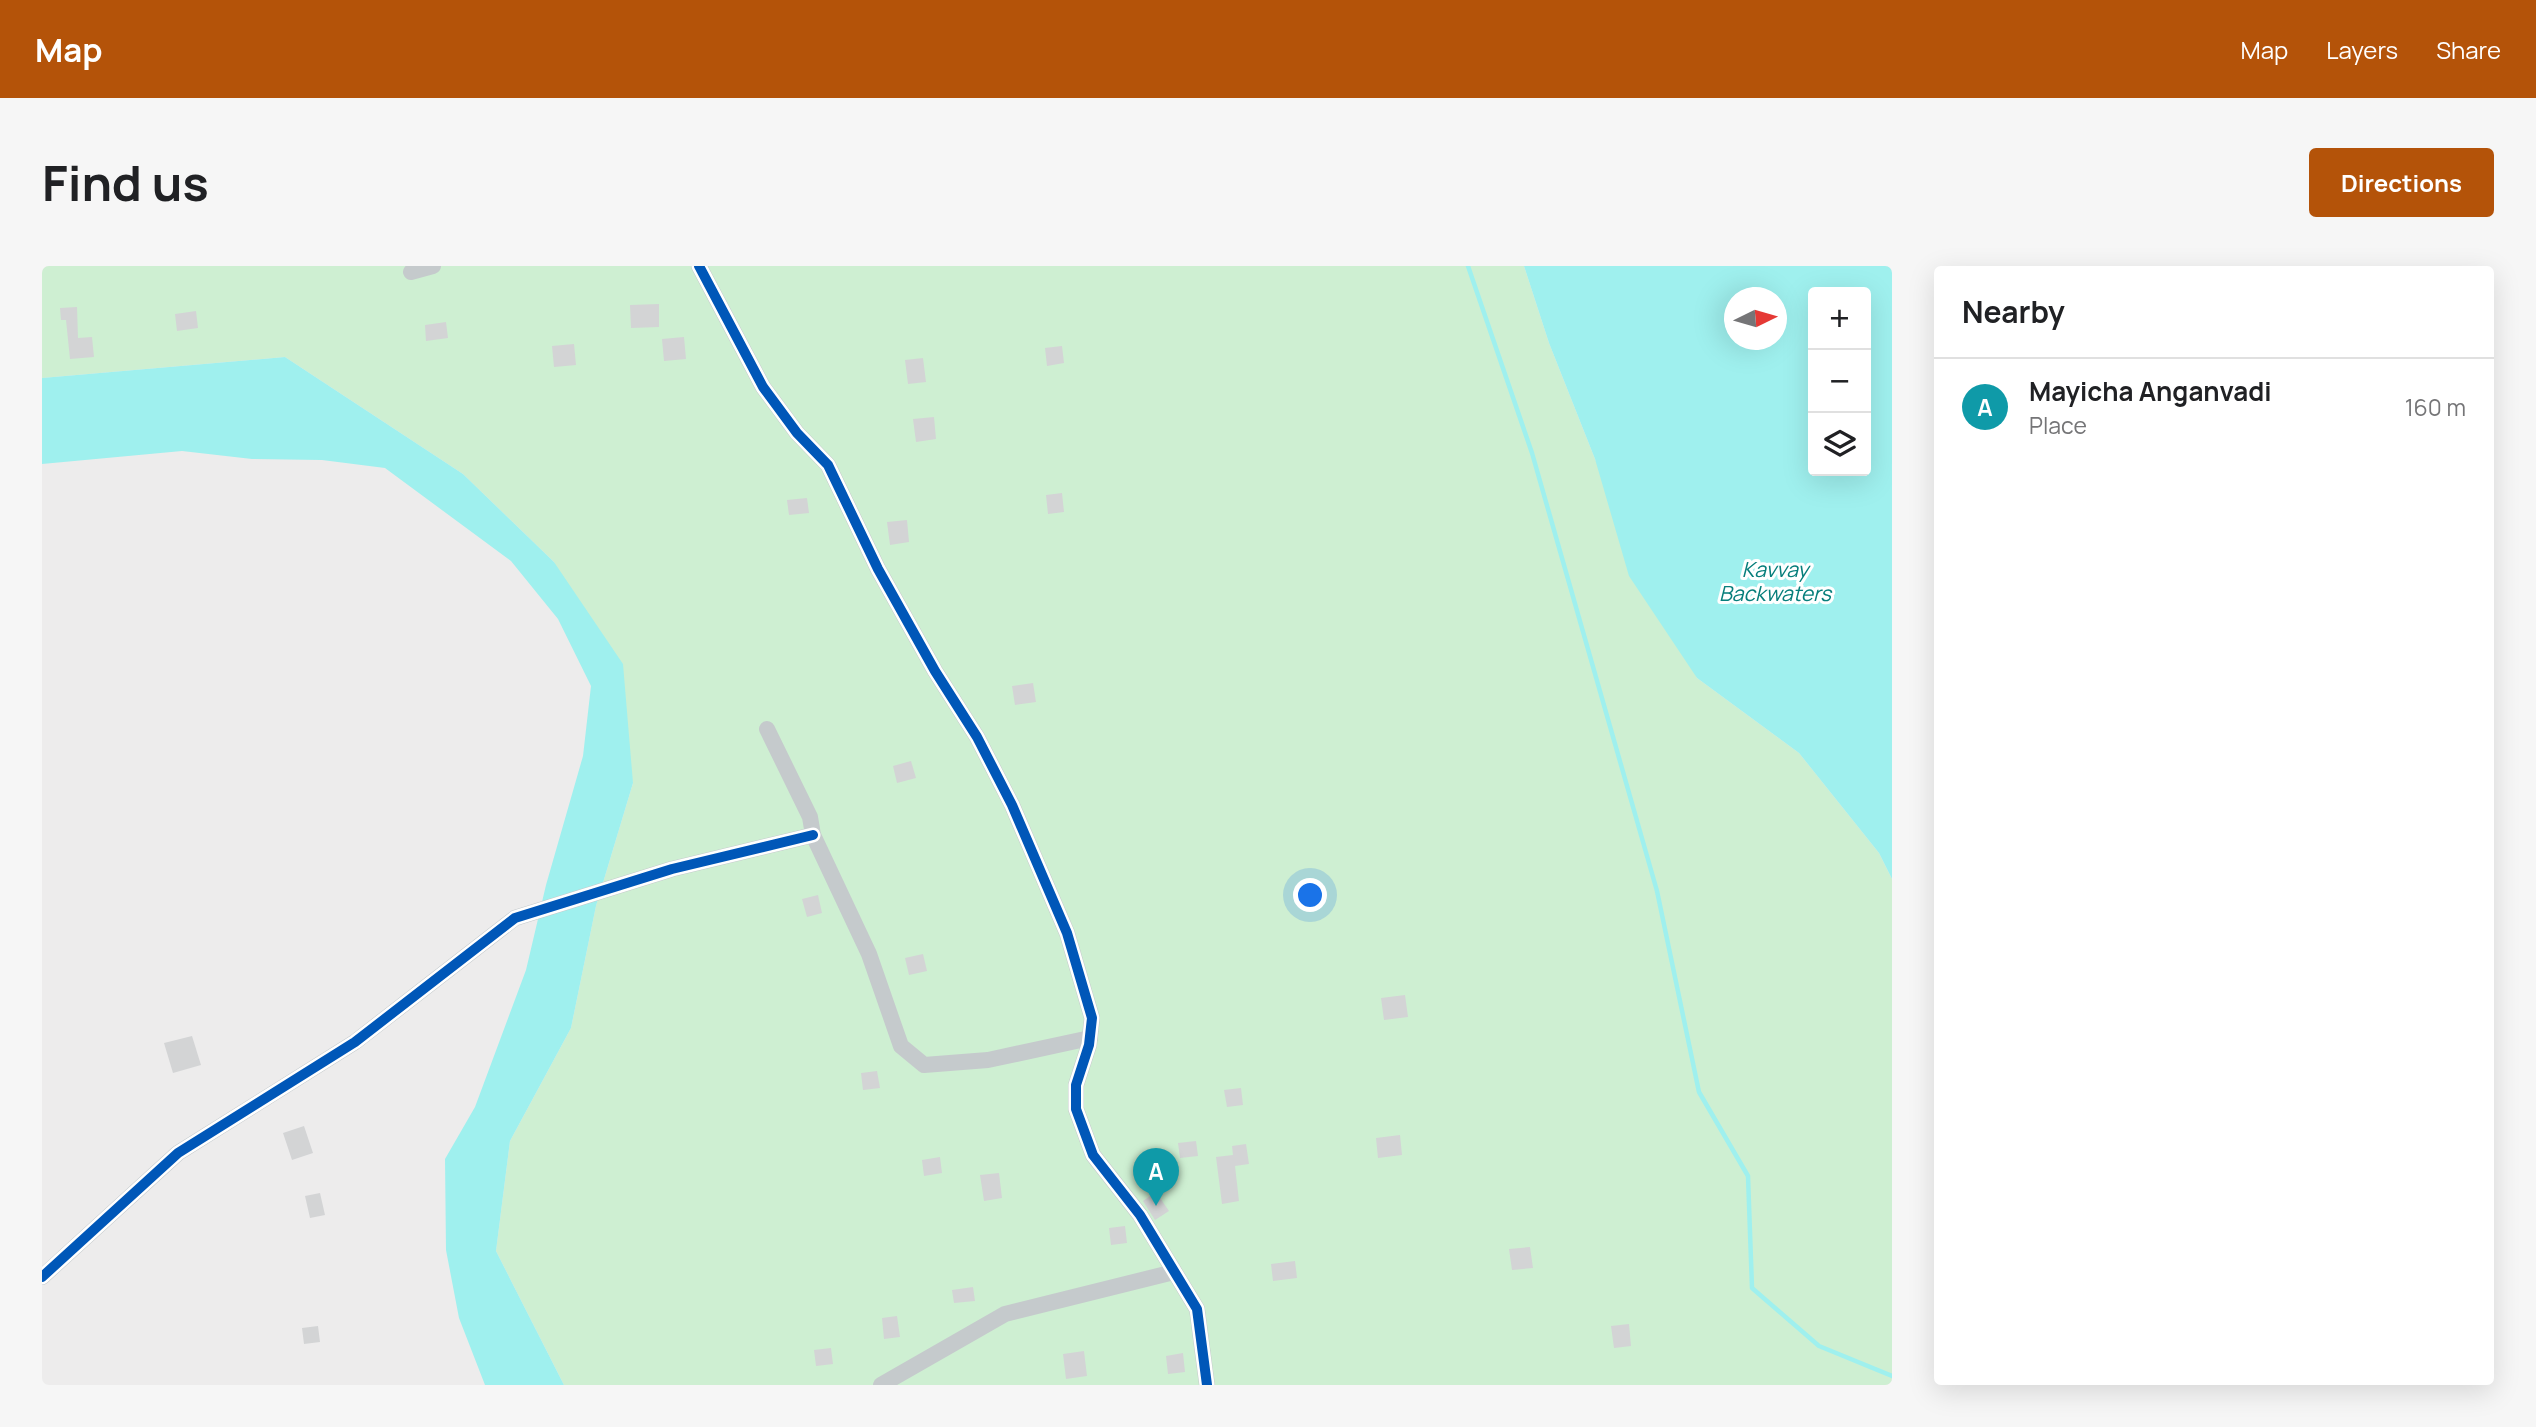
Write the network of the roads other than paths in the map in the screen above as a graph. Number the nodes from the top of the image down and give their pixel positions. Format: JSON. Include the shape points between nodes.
{"nodes":[{"id":1,"x":433,"y":266,"type":"edge"},
{"id":2,"x":699,"y":266,"type":"edge"},
{"id":3,"x":411,"y":272,"type":"dead end"},
{"id":4,"x":767,"y":729,"type":"dead end"},
{"id":5,"x":813,"y":835,"type":"junction"},
{"id":6,"x":1090,"y":1038,"type":"junction"},
{"id":7,"x":1174,"y":1272,"type":"junction"},
{"id":8,"x":42,"y":1277,"type":"edge"},
{"id":9,"x":881,"y":1385,"type":"edge"},
{"id":10,"x":1208,"y":1385,"type":"edge"}],
"edges":[{"from":1,"to":3,"type":"street"},
{"from":2,"to":6,"type":"street","via":[[763,387],[828,465],[878,569],[1012,805],[1067,933],[1091,1018]]},
{"from":4,"to":5,"type":"street","via":[[810,817]]},
{"from":5,"to":6,"type":"street","via":[[869,954],[901,1046],[924,1065],[988,1060]]},
{"from":5,"to":8,"type":"street","via":[[672,869],[515,918],[355,1041],[178,1153]]},
{"from":6,"to":7,"type":"street","via":[[1076,1085],[1076,1109],[1093,1155],[1140,1214]]},
{"from":7,"to":9,"type":"street","via":[[1005,1314]]},
{"from":7,"to":10,"type":"street","via":[[1196,1309]]}]}
